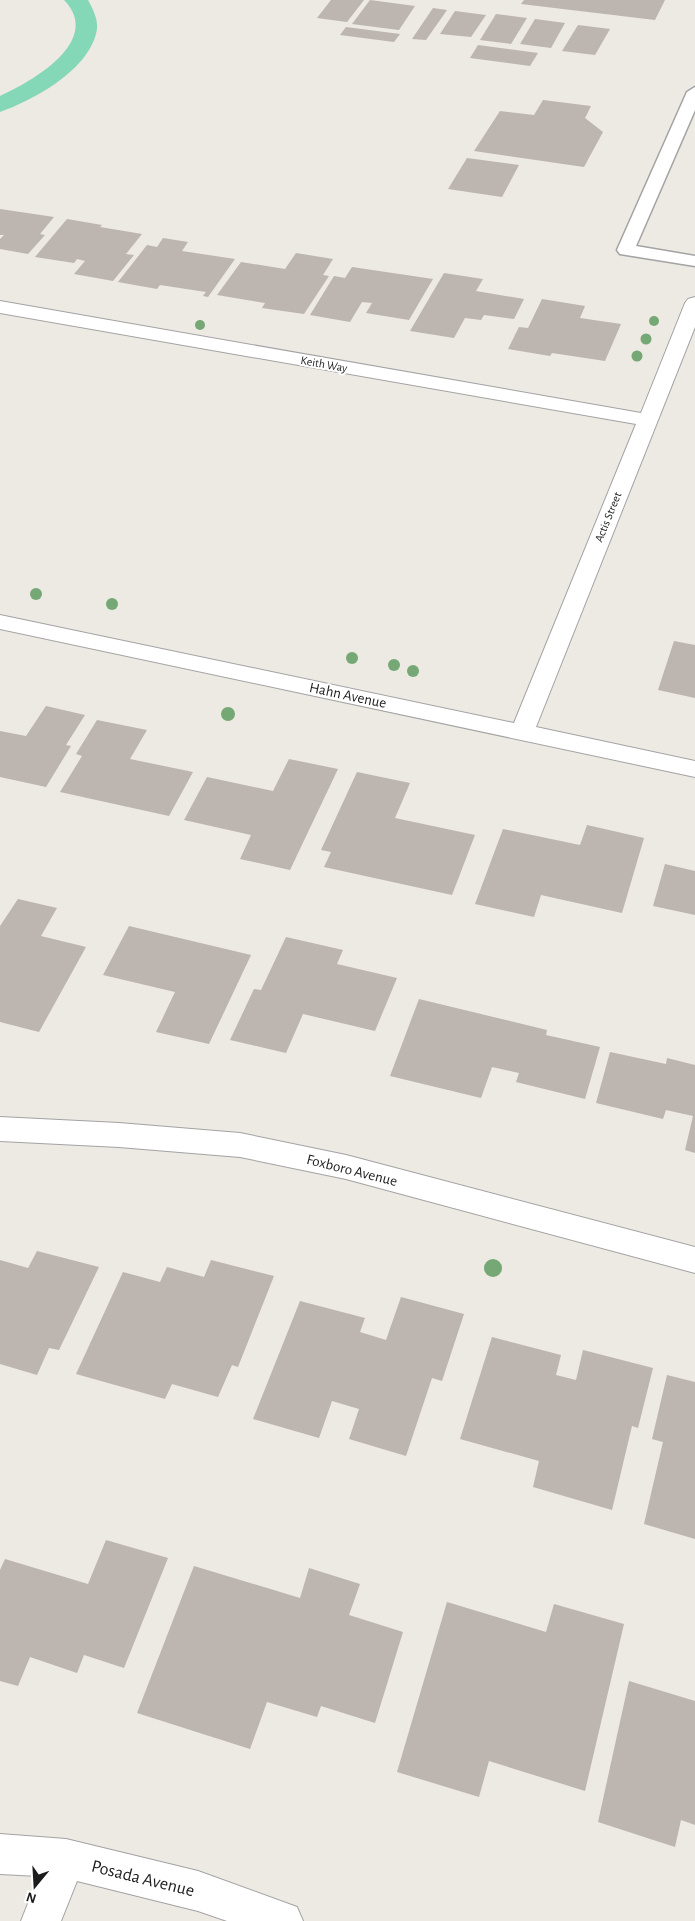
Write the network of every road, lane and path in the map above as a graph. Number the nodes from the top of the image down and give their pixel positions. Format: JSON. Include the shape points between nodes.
{"nodes":[{"id":1,"x":693,"y":102,"type":"edge"},
{"id":2,"x":695,"y":261,"type":"edge"},
{"id":3,"x":695,"y":303,"type":"edge"},
{"id":4,"x":0,"y":307,"type":"edge"},
{"id":5,"x":648,"y":420,"type":"junction"},
{"id":6,"x":0,"y":622,"type":"edge"},
{"id":7,"x":522,"y":732,"type":"junction"},
{"id":8,"x":695,"y":769,"type":"edge"},
{"id":9,"x":0,"y":1130,"type":"edge"},
{"id":10,"x":695,"y":1260,"type":"edge"},
{"id":11,"x":0,"y":1854,"type":"edge"},
{"id":12,"x":66,"y":1859,"type":"junction"},
{"id":13,"x":40,"y":1921,"type":"edge"},
{"id":14,"x":283,"y":1921,"type":"edge"}],
"edges":[{"from":1,"to":2,"type":"lane","via":[[626,250]]},
{"from":3,"to":5,"type":"street","name":"Actis Street"},
{"from":4,"to":5,"type":"street","name":"Keith Way"},
{"from":5,"to":7,"type":"street","name":"Actis Street"},
{"from":6,"to":7,"type":"street","name":"Hahn Avenue"},
{"from":7,"to":8,"type":"street","name":"Hahn Avenue"},
{"from":9,"to":10,"type":"street","name":"Foxboro Avenue","via":[[240,1145],[346,1167]]},
{"from":11,"to":12,"type":"street","name":"Posada Avenue"},
{"from":12,"to":13,"type":"street"},
{"from":12,"to":14,"type":"street","name":"Posada Avenue","via":[[198,1891]]}]}
